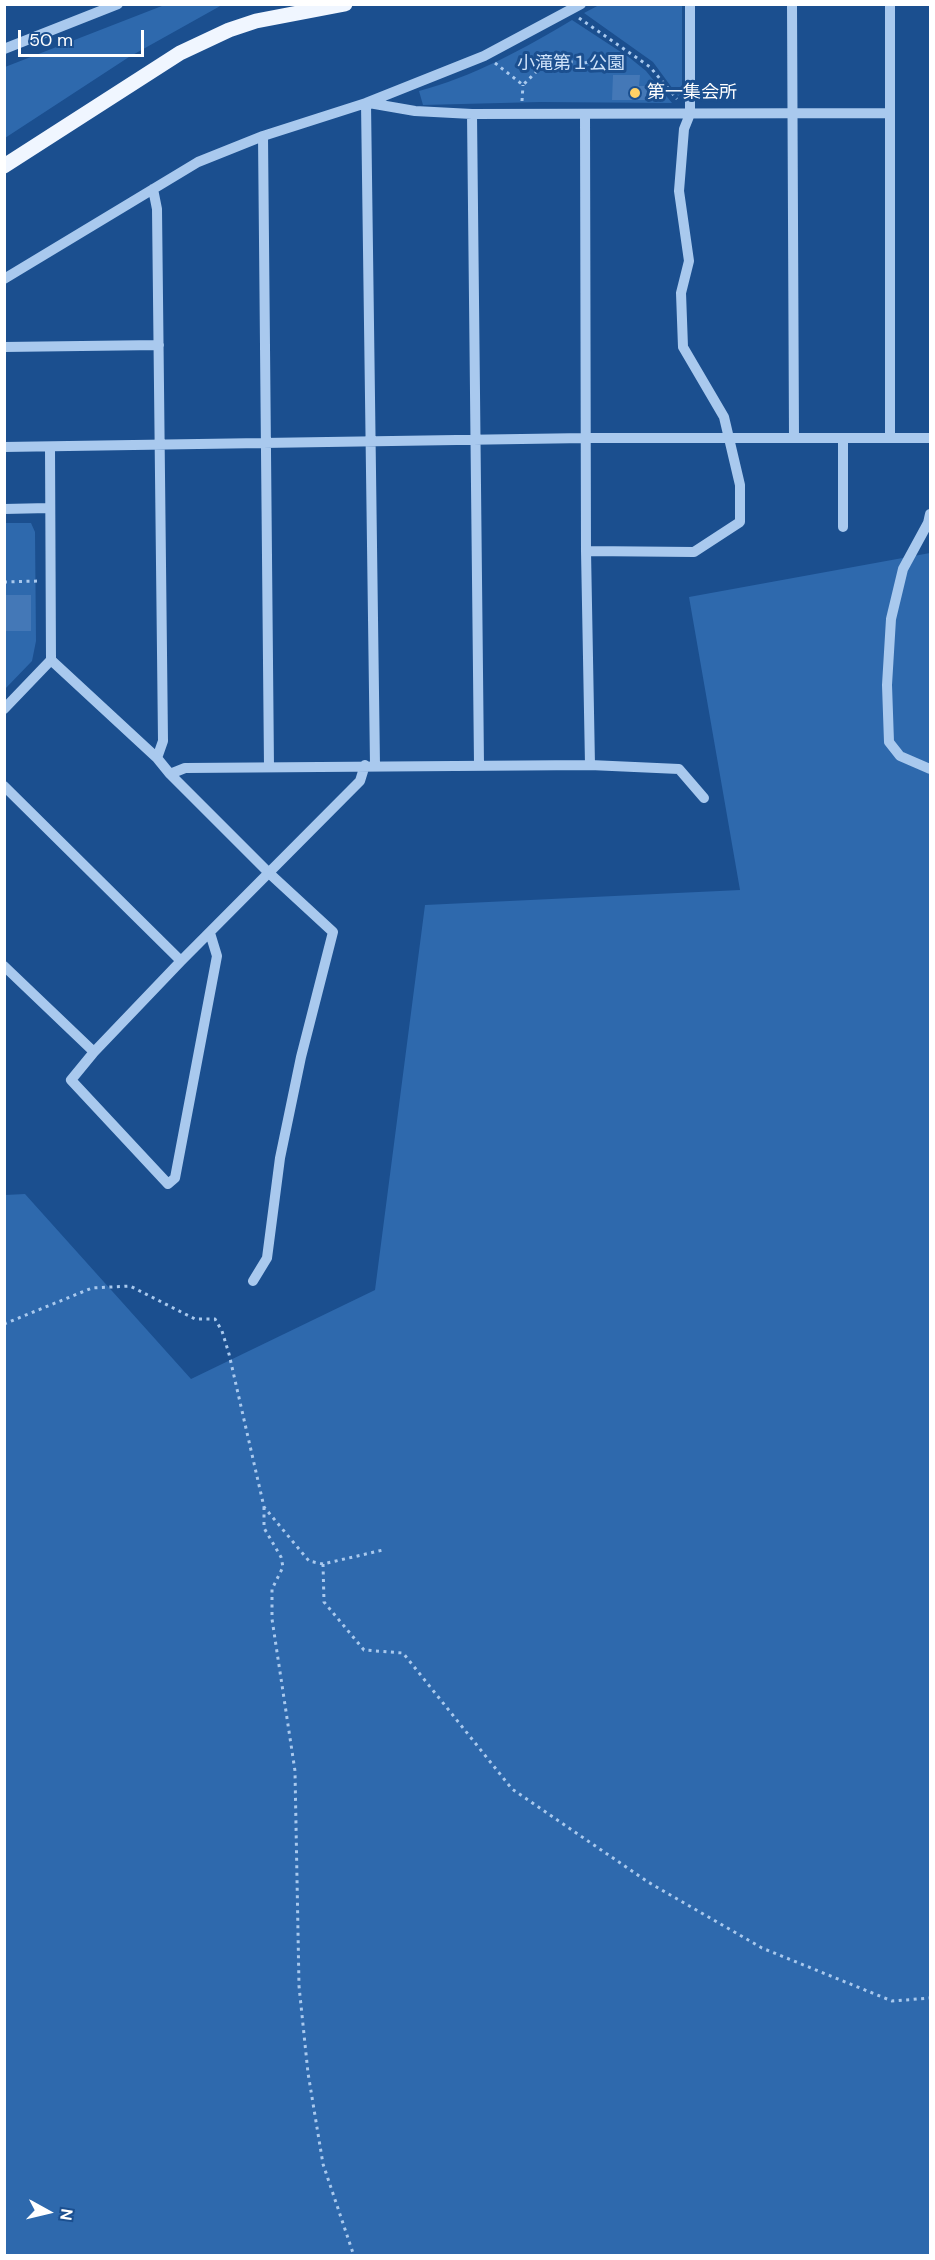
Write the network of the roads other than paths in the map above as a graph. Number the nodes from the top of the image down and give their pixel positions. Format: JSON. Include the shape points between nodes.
{"nodes":[{"id":1,"x":118,"y":4,"type":"edge"},
{"id":2,"x":345,"y":4,"type":"edge"},
{"id":3,"x":581,"y":4,"type":"edge"},
{"id":4,"x":690,"y":4,"type":"edge"},
{"id":5,"x":792,"y":4,"type":"edge"},
{"id":6,"x":890,"y":4,"type":"edge"},
{"id":7,"x":4,"y":49,"type":"edge"},
{"id":8,"x":366,"y":103,"type":"junction"},
{"id":9,"x":791,"y":112,"type":"junction"},
{"id":10,"x":890,"y":112,"type":"junction"},
{"id":11,"x":472,"y":114,"type":"junction"},
{"id":12,"x":585,"y":114,"type":"junction"},
{"id":13,"x":690,"y":114,"type":"junction"},
{"id":14,"x":263,"y":136,"type":"junction"},
{"id":15,"x":4,"y":166,"type":"edge"},
{"id":16,"x":153,"y":189,"type":"junction"},
{"id":17,"x":4,"y":279,"type":"edge"},
{"id":18,"x":159,"y":345,"type":"junction"},
{"id":19,"x":4,"y":347,"type":"edge"},
{"id":20,"x":890,"y":437,"type":"junction"},
{"id":21,"x":586,"y":438,"type":"junction"},
{"id":22,"x":794,"y":438,"type":"junction"},
{"id":23,"x":930,"y":438,"type":"edge"},
{"id":24,"x":729,"y":439,"type":"junction"},
{"id":25,"x":843,"y":439,"type":"junction"},
{"id":26,"x":370,"y":441,"type":"junction"},
{"id":27,"x":476,"y":441,"type":"junction"},
{"id":28,"x":160,"y":444,"type":"junction"},
{"id":29,"x":266,"y":444,"type":"junction"},
{"id":30,"x":4,"y":447,"type":"edge"},
{"id":31,"x":50,"y":447,"type":"junction"},
{"id":32,"x":49,"y":508,"type":"junction"},
{"id":33,"x":4,"y":509,"type":"edge"},
{"id":34,"x":930,"y":514,"type":"edge"},
{"id":35,"x":843,"y":527,"type":"dead end"},
{"id":36,"x":586,"y":551,"type":"junction"},
{"id":37,"x":51,"y":660,"type":"junction"},
{"id":38,"x":4,"y":709,"type":"edge"},
{"id":39,"x":157,"y":758,"type":"junction"},
{"id":40,"x":479,"y":764,"type":"junction"},
{"id":41,"x":370,"y":765,"type":"junction"},
{"id":42,"x":590,"y":765,"type":"junction"},
{"id":43,"x":269,"y":767,"type":"junction"},
{"id":44,"x":930,"y":769,"type":"edge"},
{"id":45,"x":170,"y":774,"type":"junction"},
{"id":46,"x":4,"y":786,"type":"edge"},
{"id":47,"x":704,"y":798,"type":"dead end"},
{"id":48,"x":269,"y":873,"type":"junction"},
{"id":49,"x":210,"y":933,"type":"junction"},
{"id":50,"x":182,"y":961,"type":"junction"},
{"id":51,"x":4,"y":966,"type":"edge"},
{"id":52,"x":93,"y":1052,"type":"junction"},
{"id":53,"x":253,"y":1281,"type":"dead end"}],
"edges":[{"from":1,"to":7,"type":"street"},
{"from":2,"to":15,"type":"main road","via":[[256,21],[207,39]]},
{"from":3,"to":8,"type":"street","via":[[489,53]]},
{"from":4,"to":13,"type":"street"},
{"from":5,"to":9,"type":"street"},
{"from":6,"to":10,"type":"street"},
{"from":8,"to":11,"type":"street"},
{"from":8,"to":14,"type":"street"},
{"from":8,"to":26,"type":"street"},
{"from":9,"to":10,"type":"street"},
{"from":9,"to":13,"type":"street"},
{"from":9,"to":22,"type":"street"},
{"from":10,"to":20,"type":"street"},
{"from":11,"to":12,"type":"street"},
{"from":11,"to":27,"type":"street"},
{"from":12,"to":13,"type":"street"},
{"from":12,"to":21,"type":"street"},
{"from":13,"to":24,"type":"street","via":[[684,129],[679,191],[689,261],[681,293],[683,347],[724,417]]},
{"from":14,"to":16,"type":"street","via":[[198,162]]},
{"from":14,"to":29,"type":"street"},
{"from":16,"to":17,"type":"street"},
{"from":16,"to":18,"type":"street","via":[[157,209]]},
{"from":18,"to":19,"type":"street"},
{"from":18,"to":28,"type":"street"},
{"from":20,"to":23,"type":"street"},
{"from":20,"to":25,"type":"street"},
{"from":21,"to":24,"type":"street"},
{"from":21,"to":27,"type":"street"},
{"from":21,"to":36,"type":"street"},
{"from":22,"to":24,"type":"street"},
{"from":22,"to":25,"type":"street"},
{"from":24,"to":36,"type":"street","via":[[740,485],[740,522],[693,552]]},
{"from":25,"to":35,"type":"street"},
{"from":26,"to":27,"type":"street"},
{"from":26,"to":29,"type":"street"},
{"from":26,"to":41,"type":"street"},
{"from":27,"to":40,"type":"street"},
{"from":28,"to":29,"type":"street"},
{"from":28,"to":31,"type":"street"},
{"from":28,"to":39,"type":"street","via":[[163,741]]},
{"from":29,"to":43,"type":"street"},
{"from":30,"to":31,"type":"street"},
{"from":31,"to":32,"type":"street"},
{"from":32,"to":33,"type":"street"},
{"from":32,"to":37,"type":"street"},
{"from":34,"to":44,"type":"street","via":[[903,569],[891,619],[887,685],[890,742],[900,756]]},
{"from":36,"to":42,"type":"street"},
{"from":37,"to":38,"type":"street"},
{"from":37,"to":39,"type":"street"},
{"from":39,"to":45,"type":"street"},
{"from":40,"to":41,"type":"street"},
{"from":40,"to":42,"type":"street"},
{"from":41,"to":43,"type":"street"},
{"from":41,"to":48,"type":"street","via":[[360,781]]},
{"from":42,"to":47,"type":"street","via":[[679,769]]},
{"from":43,"to":45,"type":"street","via":[[185,768]]},
{"from":45,"to":48,"type":"street"},
{"from":46,"to":50,"type":"street"},
{"from":48,"to":49,"type":"street"},
{"from":48,"to":53,"type":"street","via":[[333,932],[301,1057],[267,1258]]},
{"from":49,"to":50,"type":"street"},
{"from":49,"to":52,"type":"street","via":[[217,956],[175,1178],[168,1184],[71,1080]]},
{"from":50,"to":52,"type":"street"},
{"from":51,"to":52,"type":"street"}]}
